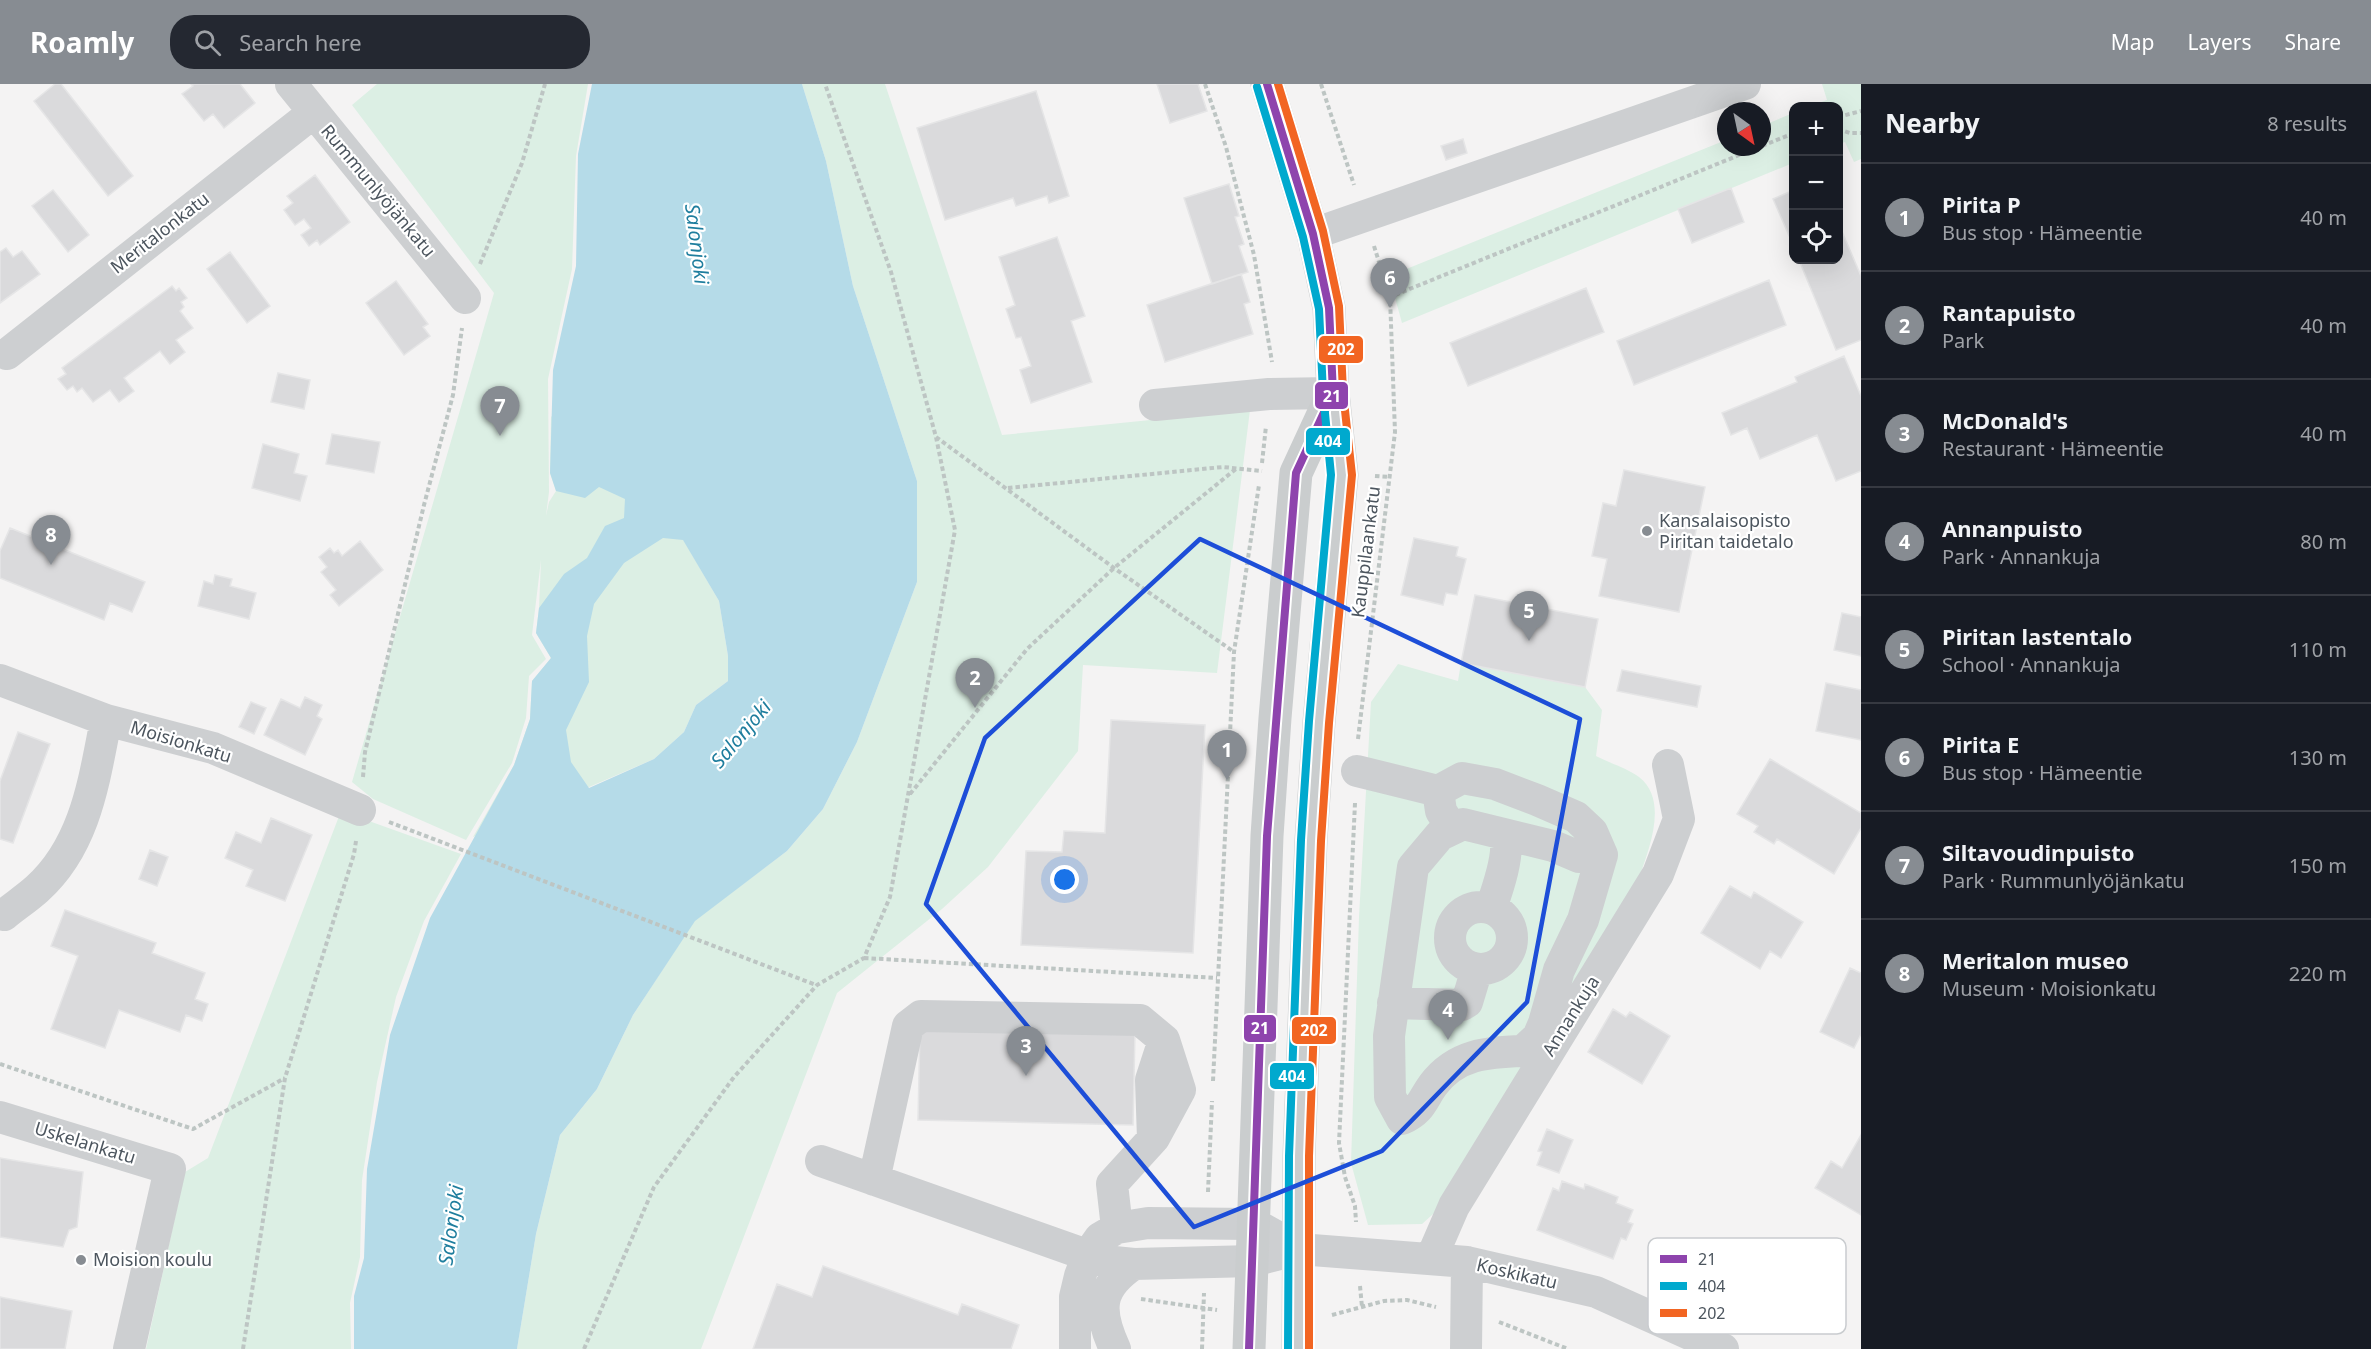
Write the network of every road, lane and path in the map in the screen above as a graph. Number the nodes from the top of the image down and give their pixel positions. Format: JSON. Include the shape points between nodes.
{"nodes":[{"id":1,"x":291,"y":84,"type":"edge"},
{"id":2,"x":545,"y":84,"type":"edge"},
{"id":3,"x":825,"y":84,"type":"edge"},
{"id":4,"x":1205,"y":84,"type":"edge"},
{"id":5,"x":1267,"y":84,"type":"edge"},
{"id":6,"x":1745,"y":84,"type":"edge"},
{"id":7,"x":1861,"y":111,"type":"edge"},
{"id":8,"x":313,"y":113,"type":"junction"},
{"id":9,"x":1843,"y":116,"type":"edge"},
{"id":10,"x":1843,"y":130,"type":"edge"},
{"id":11,"x":1861,"y":133,"type":"edge"},
{"id":12,"x":1789,"y":135,"type":"edge"},
{"id":13,"x":1771,"y":142,"type":"edge"},
{"id":14,"x":1736,"y":156,"type":"edge"},
{"id":15,"x":1313,"y":234,"type":"junction"},
{"id":16,"x":465,"y":298,"type":"junction"},
{"id":17,"x":7,"y":354,"type":"dead end"},
{"id":18,"x":1273,"y":369,"type":"dead end"},
{"id":19,"x":1333,"y":393,"type":"junction"},
{"id":20,"x":1155,"y":405,"type":"dead end"},
{"id":21,"x":1267,"y":419,"type":"dead end"},
{"id":22,"x":936,"y":436,"type":"junction"},
{"id":23,"x":1237,"y":468,"type":"junction"},
{"id":24,"x":1261,"y":471,"type":"junction"},
{"id":25,"x":1008,"y":488,"type":"junction"},
{"id":26,"x":1114,"y":568,"type":"junction"},
{"id":27,"x":1234,"y":652,"type":"junction"},
{"id":28,"x":0,"y":680,"type":"edge"},
{"id":29,"x":106,"y":720,"type":"junction"},
{"id":30,"x":365,"y":752,"type":"dead end"},
{"id":31,"x":1668,"y":765,"type":"dead end"},
{"id":32,"x":1357,"y":771,"type":"junction"},
{"id":33,"x":1438,"y":791,"type":"junction"},
{"id":34,"x":908,"y":797,"type":"junction"},
{"id":35,"x":360,"y":810,"type":"joint"},
{"id":36,"x":1452,"y":829,"type":"junction"},
{"id":37,"x":1504,"y":834,"type":"junction"},
{"id":38,"x":448,"y":845,"type":"dead end"},
{"id":39,"x":1602,"y":855,"type":"junction"},
{"id":40,"x":1491,"y":908,"type":"junction"},
{"id":41,"x":4,"y":915,"type":"dead end"},
{"id":42,"x":1402,"y":930,"type":"junction"},
{"id":43,"x":1450,"y":936,"type":"junction"},
{"id":44,"x":864,"y":958,"type":"junction"},
{"id":45,"x":1477,"y":969,"type":"junction"},
{"id":46,"x":1217,"y":978,"type":"junction"},
{"id":47,"x":817,"y":985,"type":"junction"},
{"id":48,"x":1393,"y":1003,"type":"junction"},
{"id":49,"x":0,"y":1064,"type":"edge"},
{"id":50,"x":285,"y":1078,"type":"junction"},
{"id":51,"x":1213,"y":1082,"type":"dead end"},
{"id":52,"x":1212,"y":1094,"type":"dead end"},
{"id":53,"x":0,"y":1117,"type":"edge"},
{"id":54,"x":821,"y":1161,"type":"dead end"},
{"id":55,"x":874,"y":1180,"type":"junction"},
{"id":56,"x":1208,"y":1198,"type":"dead end"},
{"id":57,"x":1355,"y":1206,"type":"dead end"},
{"id":58,"x":1254,"y":1224,"type":"junction"},
{"id":59,"x":1117,"y":1228,"type":"junction"},
{"id":60,"x":1299,"y":1249,"type":"junction"},
{"id":61,"x":1088,"y":1256,"type":"junction"},
{"id":62,"x":1431,"y":1259,"type":"junction"},
{"id":63,"x":1253,"y":1261,"type":"junction"},
{"id":64,"x":1467,"y":1262,"type":"junction"},
{"id":65,"x":1134,"y":1263,"type":"junction"},
{"id":66,"x":1204,"y":1291,"type":"dead end"},
{"id":67,"x":1104,"y":1293,"type":"junction"},
{"id":68,"x":1440,"y":1308,"type":"dead end"},
{"id":69,"x":1204,"y":1310,"type":"junction"},
{"id":70,"x":1332,"y":1315,"type":"dead end"},
{"id":71,"x":1648,"y":1315,"type":"edge"},
{"id":72,"x":1510,"y":1325,"type":"dead end"},
{"id":73,"x":1690,"y":1334,"type":"edge"},
{"id":74,"x":129,"y":1349,"type":"edge"},
{"id":75,"x":243,"y":1349,"type":"edge"},
{"id":76,"x":584,"y":1349,"type":"edge"},
{"id":77,"x":1075,"y":1349,"type":"edge"},
{"id":78,"x":1115,"y":1349,"type":"edge"},
{"id":79,"x":1202,"y":1349,"type":"edge"},
{"id":80,"x":1249,"y":1349,"type":"edge"},
{"id":81,"x":1298,"y":1349,"type":"edge"},
{"id":82,"x":1466,"y":1349,"type":"edge"},
{"id":83,"x":1568,"y":1349,"type":"edge"},
{"id":84,"x":1723,"y":1349,"type":"edge"}],
"edges":[{"from":1,"to":8,"type":"street","name":"Rummunlyöjänkatu"},
{"from":2,"to":16,"type":"path","via":[[522,163]]},
{"from":3,"to":22,"type":"path","via":[[891,272]]},
{"from":4,"to":18,"type":"path","via":[[1254,255]]},
{"from":5,"to":15,"type":"main road"},
{"from":6,"to":15,"type":"street"},
{"from":7,"to":9,"type":"path"},
{"from":8,"to":16,"type":"street","name":"Rummunlyöjänkatu"},
{"from":8,"to":17,"type":"street","name":"Meritalonkatu"},
{"from":10,"to":11,"type":"path"},
{"from":12,"to":13,"type":"path","name":"Kauppilaankatu"},
{"from":14,"to":32,"type":"path","name":"Kauppilaankatu","via":[[1390,297],[1395,432]]},
{"from":15,"to":19,"type":"main road","via":[[1329,308]]},
{"from":16,"to":30,"type":"path","via":[[453,395]]},
{"from":19,"to":20,"type":"street","via":[[1269,394]]},
{"from":19,"to":58,"type":"main road","via":[[1296,473],[1267,836]]},
{"from":19,"to":60,"type":"main road","via":[[1342,475],[1311,840]]},
{"from":21,"to":24,"type":"path"},
{"from":22,"to":25,"type":"path"},
{"from":22,"to":34,"type":"path","via":[[955,530]]},
{"from":23,"to":24,"type":"path"},
{"from":23,"to":25,"type":"path"},
{"from":23,"to":26,"type":"path"},
{"from":24,"to":27,"type":"path"},
{"from":25,"to":26,"type":"path"},
{"from":26,"to":27,"type":"path"},
{"from":26,"to":34,"type":"path","via":[[1027,649]]},
{"from":27,"to":46,"type":"path"},
{"from":28,"to":29,"type":"street","name":"Moisionkatu"},
{"from":29,"to":35,"type":"street","name":"Moisionkatu","via":[[213,748]]},
{"from":29,"to":41,"type":"street","via":[[89,802],[68,851],[38,888]]},
{"from":31,"to":62,"type":"street","name":"Annankuja","via":[[1679,819],[1658,874],[1454,1206]]},
{"from":32,"to":33,"type":"street"},
{"from":32,"to":57,"type":"path","name":"Kauppilaankatu","via":[[1339,1143]]},
{"from":33,"to":36,"type":"street","via":[[1442,811]]},
{"from":33,"to":39,"type":"street","via":[[1462,778],[1495,784],[1537,800],[1576,817],[1592,832]]},
{"from":34,"to":44,"type":"path","via":[[890,897]]},
{"from":35,"to":50,"type":"path","via":[[354,854]]},
{"from":36,"to":37,"type":"street","via":[[1463,824]]},
{"from":36,"to":42,"type":"street","via":[[1440,835],[1413,867]]},
{"from":37,"to":39,"type":"street","via":[[1579,857]]},
{"from":37,"to":40,"type":"street","via":[[1507,842]]},
{"from":38,"to":47,"type":"path"},
{"from":39,"to":48,"type":"street","via":[[1583,920],[1559,970],[1538,1037],[1523,1051],[1497,1052],[1454,1064],[1414,1113],[1402,1119],[1390,1097]]},
{"from":40,"to":43,"type":"street","via":[[1470,908],[1461,914]]},
{"from":40,"to":45,"type":"street","via":[[1507,921],[1512,940],[1510,950],[1497,965]]},
{"from":42,"to":43,"type":"street"},
{"from":42,"to":48,"type":"street"},
{"from":43,"to":45,"type":"street","via":[[1459,960]]},
{"from":44,"to":46,"type":"path"},
{"from":44,"to":47,"type":"path"},
{"from":45,"to":48,"type":"street","via":[[1467,1002],[1462,1005]]},
{"from":46,"to":51,"type":"path"},
{"from":47,"to":76,"type":"path","via":[[734,1077],[654,1187]]},
{"from":49,"to":50,"type":"path","via":[[193,1129]]},
{"from":50,"to":75,"type":"path"},
{"from":52,"to":56,"type":"path"},
{"from":53,"to":74,"type":"street","name":"Uskelankatu","via":[[170,1169]]},
{"from":54,"to":55,"type":"street"},
{"from":55,"to":59,"type":"street","via":[[908,1026],[921,1016],[1140,1020],[1164,1040],[1151,1080],[1153,1139],[1112,1184]]},
{"from":55,"to":61,"type":"street"},
{"from":58,"to":59,"type":"street","via":[[1148,1223]]},
{"from":58,"to":60,"type":"street"},
{"from":58,"to":63,"type":"main road"},
{"from":59,"to":61,"type":"street","via":[[1100,1238]]},
{"from":60,"to":62,"type":"street","name":"Koskikatu"},
{"from":60,"to":63,"type":"street"},
{"from":60,"to":81,"type":"main road"},
{"from":61,"to":65,"type":"street","via":[[1104,1262]]},
{"from":61,"to":77,"type":"street","via":[[1076,1297]]},
{"from":62,"to":64,"type":"street","name":"Koskikatu"},
{"from":63,"to":65,"type":"street"},
{"from":63,"to":80,"type":"main road"},
{"from":64,"to":71,"type":"street","name":"Koskikatu","via":[[1596,1292]]},
{"from":64,"to":82,"type":"street"},
{"from":65,"to":67,"type":"street"},
{"from":66,"to":69,"type":"path"},
{"from":67,"to":69,"type":"path"},
{"from":67,"to":78,"type":"street","via":[[1104,1318]]},
{"from":68,"to":70,"type":"path","via":[[1407,1300],[1384,1301]]},
{"from":69,"to":79,"type":"path"},
{"from":72,"to":83,"type":"path"},
{"from":73,"to":84,"type":"street","name":"Koskikatu"}]}
